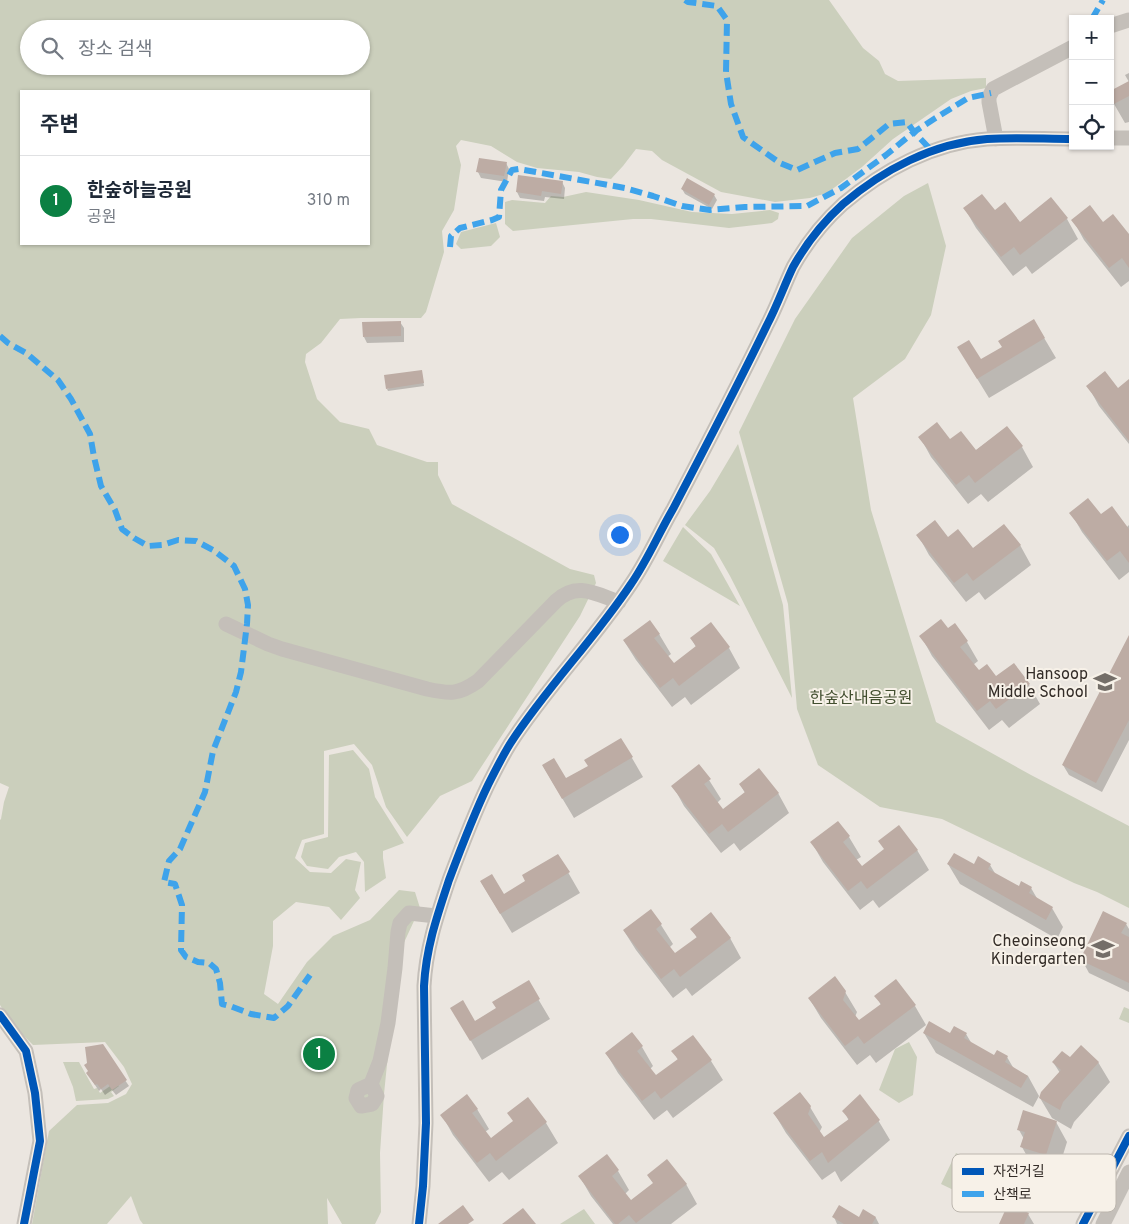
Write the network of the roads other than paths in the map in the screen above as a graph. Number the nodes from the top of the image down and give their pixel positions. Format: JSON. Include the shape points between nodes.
{"nodes":[{"id":1,"x":1129,"y":20,"type":"edge"},
{"id":2,"x":1114,"y":25,"type":"edge"},
{"id":3,"x":1069,"y":49,"type":"edge"},
{"id":4,"x":1114,"y":138,"type":"edge"},
{"id":5,"x":1129,"y":138,"type":"edge"},
{"id":6,"x":996,"y":139,"type":"junction"},
{"id":7,"x":1069,"y":139,"type":"edge"},
{"id":8,"x":619,"y":602,"type":"junction"},
{"id":9,"x":226,"y":624,"type":"dead end"},
{"id":10,"x":436,"y":916,"type":"junction"},
{"id":11,"x":0,"y":1016,"type":"edge"},
{"id":12,"x":371,"y":1084,"type":"dead end"},
{"id":13,"x":1129,"y":1136,"type":"edge"},
{"id":14,"x":1116,"y":1161,"type":"edge"},
{"id":15,"x":1129,"y":1172,"type":"edge"},
{"id":16,"x":1116,"y":1198,"type":"edge"},
{"id":17,"x":1089,"y":1212,"type":"edge"},
{"id":18,"x":1109,"y":1212,"type":"edge"},
{"id":19,"x":24,"y":1224,"type":"edge"},
{"id":20,"x":418,"y":1224,"type":"edge"},
{"id":21,"x":1083,"y":1224,"type":"edge"},
{"id":22,"x":1103,"y":1224,"type":"edge"}],
"edges":[{"from":1,"to":2,"type":"street"},
{"from":3,"to":6,"type":"street","via":[[994,89],[989,102]]},
{"from":4,"to":5,"type":"street"},
{"from":6,"to":7,"type":"street"},
{"from":6,"to":8,"type":"street","via":[[965,142],[921,155],[863,188],[832,214],[816,233],[795,265],[708,444]]},
{"from":8,"to":9,"type":"street","via":[[588,591],[566,593],[478,681],[454,693],[427,689],[268,644]]},
{"from":8,"to":10,"type":"street","via":[[510,745],[474,815]]},
{"from":10,"to":12,"type":"street","via":[[409,912],[400,923],[388,1023]]},
{"from":10,"to":20,"type":"street","via":[[424,979],[426,1123]]},
{"from":11,"to":19,"type":"street","via":[[26,1052],[35,1094],[40,1141]]},
{"from":13,"to":14,"type":"street"},
{"from":15,"to":16,"type":"street"},
{"from":17,"to":21,"type":"street"},
{"from":18,"to":22,"type":"street"}]}
